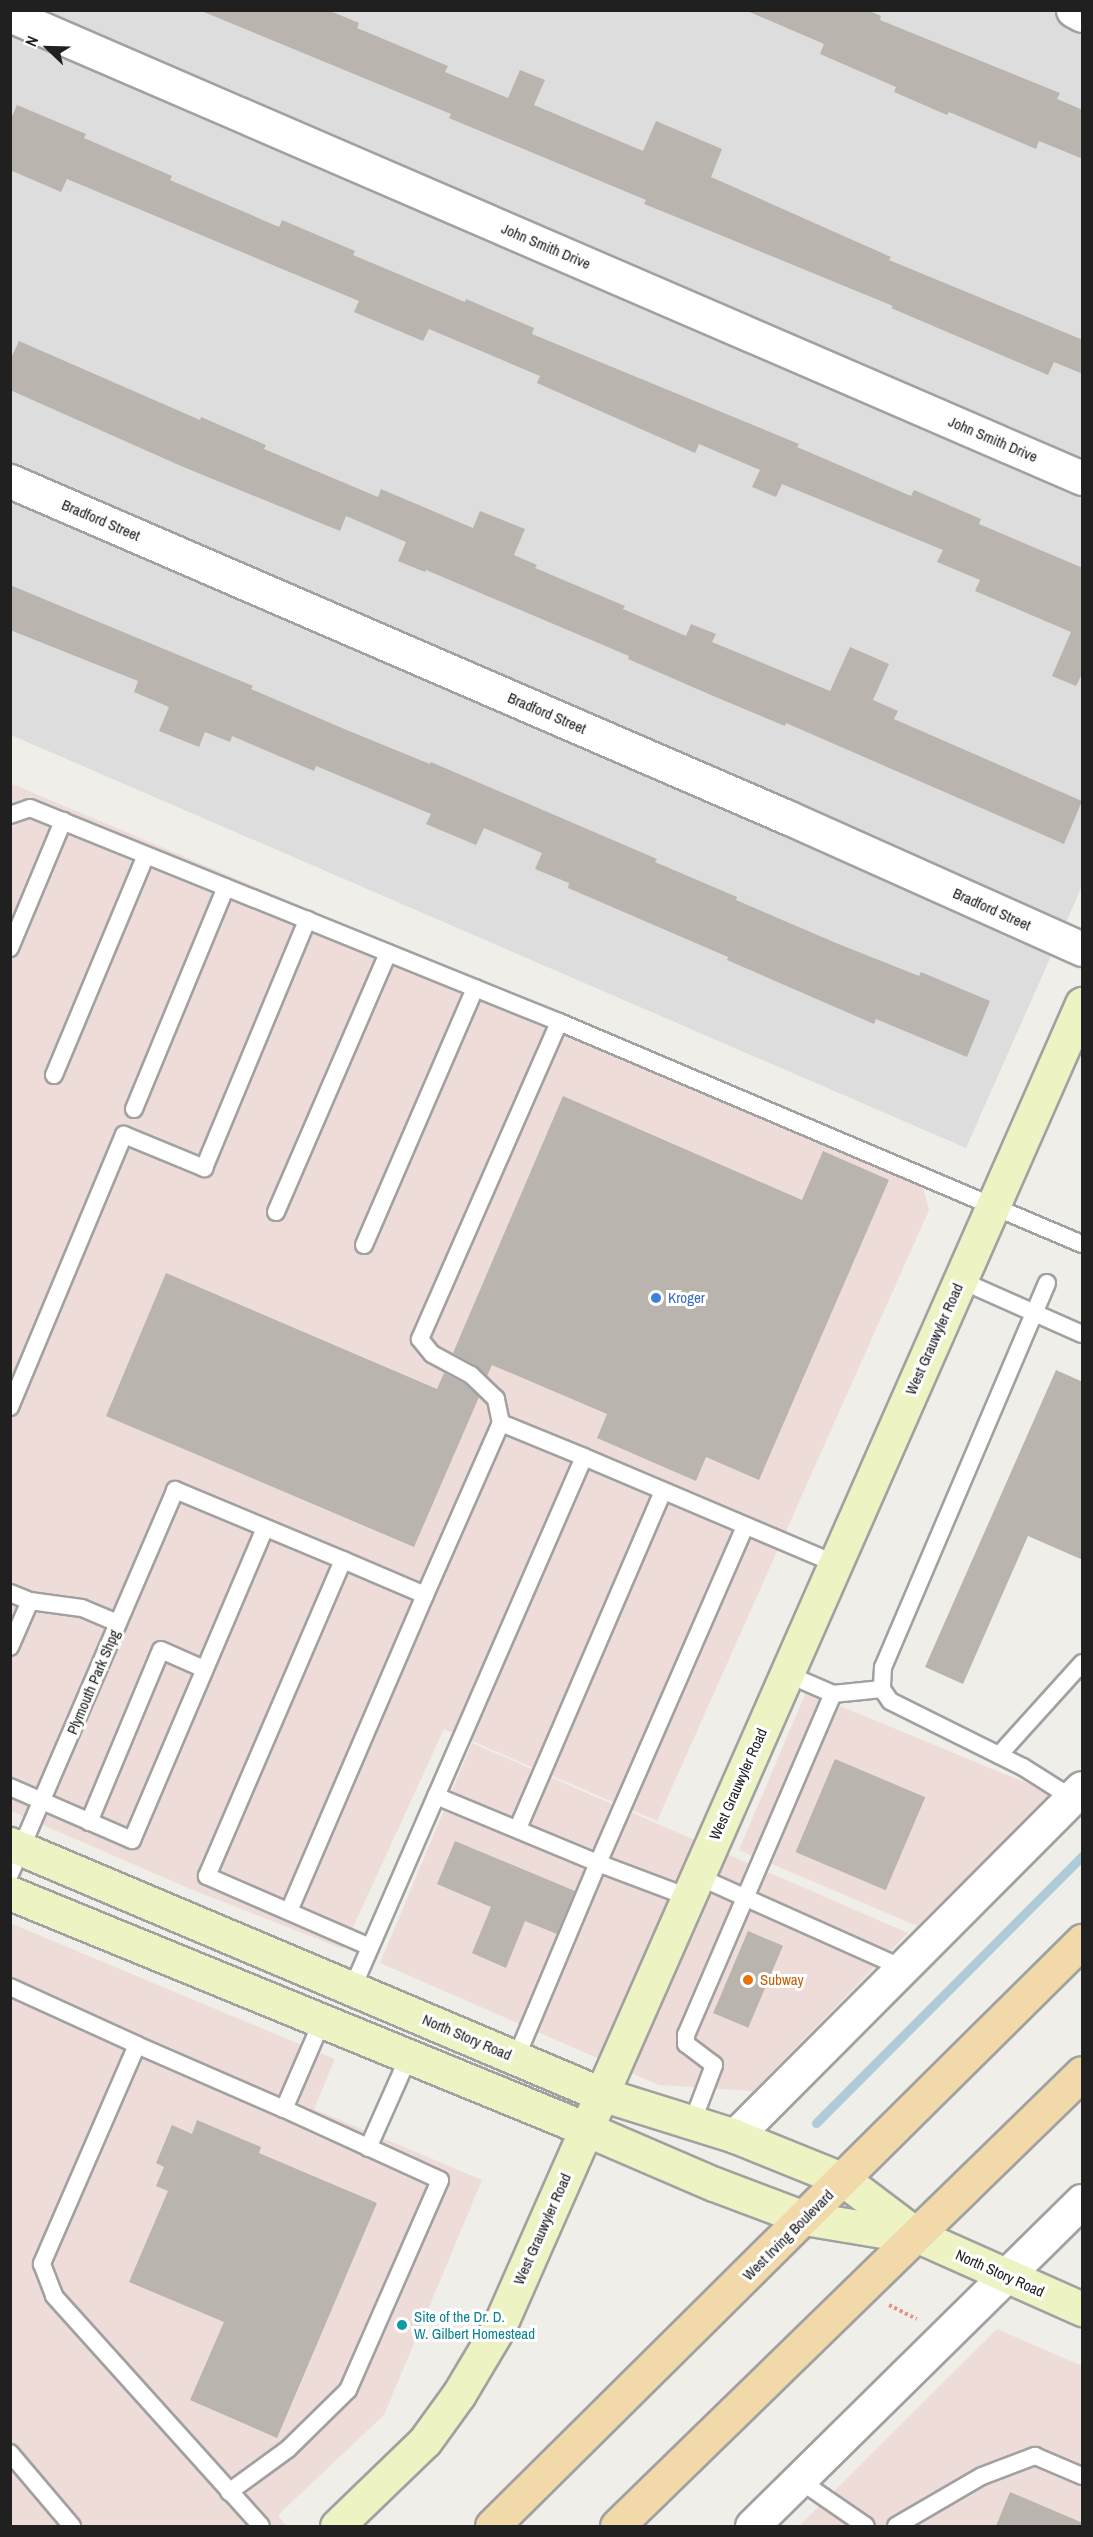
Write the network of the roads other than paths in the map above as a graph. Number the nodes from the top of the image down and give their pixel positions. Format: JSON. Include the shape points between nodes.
{"nodes":[{"id":1,"x":1073,"y":10,"type":"edge"},
{"id":2,"x":10,"y":15,"type":"edge"},
{"id":3,"x":1083,"y":15,"type":"edge"},
{"id":4,"x":1083,"y":478,"type":"edge"},
{"id":5,"x":10,"y":481,"type":"edge"},
{"id":6,"x":10,"y":815,"type":"edge"},
{"id":7,"x":63,"y":821,"type":"junction"},
{"id":8,"x":146,"y":855,"type":"junction"},
{"id":9,"x":226,"y":887,"type":"junction"},
{"id":10,"x":307,"y":920,"type":"junction"},
{"id":11,"x":10,"y":948,"type":"edge"},
{"id":12,"x":1083,"y":950,"type":"edge"},
{"id":13,"x":388,"y":953,"type":"junction"},
{"id":14,"x":475,"y":988,"type":"junction"},
{"id":15,"x":1083,"y":1004,"type":"edge"},
{"id":16,"x":559,"y":1022,"type":"junction"},
{"id":17,"x":54,"y":1075,"type":"dead end"},
{"id":18,"x":134,"y":1109,"type":"dead end"},
{"id":19,"x":994,"y":1205,"type":"junction"},
{"id":20,"x":276,"y":1212,"type":"dead end"},
{"id":21,"x":1083,"y":1244,"type":"edge"},
{"id":22,"x":363,"y":1245,"type":"dead end"},
{"id":23,"x":960,"y":1280,"type":"junction"},
{"id":24,"x":1047,"y":1283,"type":"dead end"},
{"id":25,"x":1035,"y":1311,"type":"junction"},
{"id":26,"x":1083,"y":1334,"type":"edge"},
{"id":27,"x":10,"y":1407,"type":"edge"},
{"id":28,"x":501,"y":1423,"type":"junction"},
{"id":29,"x":584,"y":1457,"type":"junction"},
{"id":30,"x":663,"y":1491,"type":"junction"},
{"id":31,"x":745,"y":1526,"type":"junction"},
{"id":32,"x":265,"y":1528,"type":"junction"},
{"id":33,"x":343,"y":1560,"type":"junction"},
{"id":34,"x":834,"y":1563,"type":"junction"},
{"id":35,"x":10,"y":1593,"type":"edge"},
{"id":36,"x":424,"y":1595,"type":"junction"},
{"id":37,"x":30,"y":1601,"type":"junction"},
{"id":38,"x":118,"y":1623,"type":"junction"},
{"id":39,"x":10,"y":1647,"type":"edge"},
{"id":40,"x":1083,"y":1663,"type":"edge"},
{"id":41,"x":204,"y":1669,"type":"junction"},
{"id":42,"x":787,"y":1674,"type":"junction"},
{"id":43,"x":882,"y":1689,"type":"junction"},
{"id":44,"x":833,"y":1694,"type":"junction"},
{"id":45,"x":999,"y":1755,"type":"junction"},
{"id":46,"x":10,"y":1787,"type":"edge"},
{"id":47,"x":1078,"y":1793,"type":"edge"},
{"id":48,"x":436,"y":1796,"type":"junction"},
{"id":49,"x":42,"y":1802,"type":"junction"},
{"id":50,"x":89,"y":1822,"type":"junction"},
{"id":51,"x":518,"y":1828,"type":"junction"},
{"id":52,"x":14,"y":1856,"type":"edge"},
{"id":53,"x":598,"y":1863,"type":"junction"},
{"id":54,"x":693,"y":1886,"type":"junction"},
{"id":55,"x":10,"y":1893,"type":"edge"},
{"id":56,"x":745,"y":1897,"type":"junction"},
{"id":57,"x":289,"y":1911,"type":"junction"},
{"id":58,"x":1083,"y":1941,"type":"edge"},
{"id":59,"x":370,"y":1947,"type":"junction"},
{"id":60,"x":903,"y":1968,"type":"junction"},
{"id":61,"x":10,"y":1988,"type":"edge"},
{"id":62,"x":352,"y":1989,"type":"junction"},
{"id":63,"x":322,"y":2021,"type":"junction"},
{"id":64,"x":136,"y":2045,"type":"junction"},
{"id":65,"x":409,"y":2056,"type":"junction"},
{"id":66,"x":516,"y":2058,"type":"junction"},
{"id":67,"x":1083,"y":2073,"type":"edge"},
{"id":68,"x":601,"y":2094,"type":"junction"},
{"id":69,"x":284,"y":2109,"type":"junction"},
{"id":70,"x":692,"y":2122,"type":"junction"},
{"id":71,"x":586,"y":2129,"type":"junction"},
{"id":72,"x":735,"y":2136,"type":"junction"},
{"id":73,"x":368,"y":2148,"type":"junction"},
{"id":74,"x":844,"y":2180,"type":"junction"},
{"id":75,"x":1083,"y":2201,"type":"edge"},
{"id":76,"x":804,"y":2218,"type":"junction"},
{"id":77,"x":918,"y":2236,"type":"junction"},
{"id":78,"x":1006,"y":2276,"type":"junction"},
{"id":79,"x":1083,"y":2309,"type":"edge"},
{"id":80,"x":10,"y":2453,"type":"edge"},
{"id":81,"x":1083,"y":2476,"type":"edge"},
{"id":82,"x":799,"y":2480,"type":"junction"},
{"id":83,"x":229,"y":2492,"type":"junction"},
{"id":84,"x":251,"y":2523,"type":"edge"},
{"id":85,"x":72,"y":2526,"type":"edge"},
{"id":86,"x":337,"y":2526,"type":"edge"},
{"id":87,"x":492,"y":2526,"type":"edge"},
{"id":88,"x":618,"y":2526,"type":"edge"},
{"id":89,"x":752,"y":2526,"type":"edge"},
{"id":90,"x":866,"y":2526,"type":"edge"},
{"id":91,"x":896,"y":2526,"type":"edge"}],
"edges":[{"from":1,"to":3,"type":"street"},
{"from":2,"to":4,"type":"street","name":"John Smith Drive"},
{"from":5,"to":12,"type":"street","name":"Bradford Street","via":[[787,817]]},
{"from":6,"to":7,"type":"lane","via":[[30,808]]},
{"from":7,"to":8,"type":"lane"},
{"from":7,"to":11,"type":"lane"},
{"from":8,"to":9,"type":"lane"},
{"from":8,"to":17,"type":"lane"},
{"from":9,"to":10,"type":"lane"},
{"from":9,"to":18,"type":"lane"},
{"from":10,"to":13,"type":"lane"},
{"from":10,"to":27,"type":"lane","via":[[204,1168],[124,1135]]},
{"from":13,"to":14,"type":"lane"},
{"from":13,"to":20,"type":"lane"},
{"from":14,"to":16,"type":"lane"},
{"from":14,"to":22,"type":"lane"},
{"from":15,"to":19,"type":"main road","name":"West Grauwyler Road"},
{"from":16,"to":19,"type":"lane"},
{"from":16,"to":28,"type":"lane","via":[[420,1339],[432,1354],[471,1374],[496,1399]]},
{"from":19,"to":21,"type":"lane"},
{"from":19,"to":23,"type":"main road","name":"West Grauwyler Road"},
{"from":23,"to":25,"type":"lane"},
{"from":23,"to":34,"type":"main road","name":"West Grauwyler Road"},
{"from":24,"to":25,"type":"lane"},
{"from":25,"to":26,"type":"lane"},
{"from":25,"to":43,"type":"lane","via":[[883,1667]]},
{"from":28,"to":29,"type":"lane"},
{"from":28,"to":36,"type":"lane"},
{"from":29,"to":30,"type":"lane"},
{"from":29,"to":48,"type":"lane"},
{"from":30,"to":31,"type":"lane"},
{"from":30,"to":51,"type":"lane"},
{"from":31,"to":34,"type":"lane"},
{"from":31,"to":53,"type":"lane"},
{"from":32,"to":33,"type":"lane"},
{"from":32,"to":38,"type":"lane","name":"Plymouth Park Shpg","via":[[175,1490]]},
{"from":32,"to":41,"type":"lane"},
{"from":33,"to":36,"type":"lane"},
{"from":33,"to":57,"type":"lane","via":[[207,1876]]},
{"from":34,"to":42,"type":"main road","name":"West Grauwyler Road"},
{"from":35,"to":37,"type":"lane"},
{"from":36,"to":57,"type":"lane"},
{"from":37,"to":38,"type":"lane","via":[[81,1608]]},
{"from":37,"to":39,"type":"lane"},
{"from":38,"to":49,"type":"lane","name":"Plymouth Park Shpg"},
{"from":40,"to":45,"type":"lane"},
{"from":41,"to":50,"type":"lane","via":[[132,1840]]},
{"from":41,"to":50,"type":"lane","via":[[161,1650]]},
{"from":42,"to":44,"type":"lane"},
{"from":42,"to":54,"type":"main road","name":"West Grauwyler Road"},
{"from":43,"to":44,"type":"lane"},
{"from":43,"to":45,"type":"lane","via":[[890,1701]]},
{"from":44,"to":56,"type":"lane"},
{"from":45,"to":47,"type":"lane"},
{"from":46,"to":49,"type":"lane"},
{"from":47,"to":60,"type":"street"},
{"from":48,"to":51,"type":"lane"},
{"from":48,"to":59,"type":"lane"},
{"from":49,"to":50,"type":"lane"},
{"from":49,"to":52,"type":"lane","name":"Plymouth Park Shpg"},
{"from":51,"to":53,"type":"lane"},
{"from":52,"to":62,"type":"main road","name":"North Story Road"},
{"from":53,"to":54,"type":"lane"},
{"from":53,"to":66,"type":"lane"},
{"from":54,"to":56,"type":"lane"},
{"from":54,"to":68,"type":"main road","name":"West Grauwyler Road"},
{"from":55,"to":63,"type":"main road","name":"North Story Road"},
{"from":56,"to":60,"type":"lane"},
{"from":56,"to":70,"type":"lane","via":[[686,2035],[686,2044],[714,2065]]},
{"from":57,"to":59,"type":"lane"},
{"from":58,"to":74,"type":"main road","name":"West Irving Boulevard"},
{"from":59,"to":62,"type":"lane"},
{"from":60,"to":72,"type":"street"},
{"from":61,"to":64,"type":"lane"},
{"from":62,"to":66,"type":"main road","name":"North Story Road"},
{"from":63,"to":65,"type":"main road","name":"North Story Road"},
{"from":63,"to":69,"type":"lane"},
{"from":64,"to":69,"type":"lane"},
{"from":64,"to":83,"type":"lane","via":[[42,2264],[54,2296]]},
{"from":65,"to":71,"type":"main road","name":"North Story Road"},
{"from":65,"to":73,"type":"lane"},
{"from":66,"to":68,"type":"main road","name":"North Story Road"},
{"from":67,"to":77,"type":"main road"},
{"from":68,"to":70,"type":"main road","name":"North Story Road"},
{"from":68,"to":71,"type":"main road","name":"West Grauwyler Road"},
{"from":69,"to":73,"type":"lane"},
{"from":70,"to":72,"type":"main road","name":"North Story Road"},
{"from":71,"to":76,"type":"main road","name":"North Story Road"},
{"from":71,"to":86,"type":"main road","name":"West Grauwyler Road","via":[[499,2327],[459,2394],[425,2441]]},
{"from":72,"to":74,"type":"main road","name":"North Story Road"},
{"from":73,"to":83,"type":"lane","via":[[440,2180],[348,2390],[288,2449]]},
{"from":74,"to":76,"type":"main road","name":"West Irving Boulevard"},
{"from":74,"to":77,"type":"main road","name":"North Story Road"},
{"from":75,"to":78,"type":"street"},
{"from":76,"to":77,"type":"main road","name":"North Story Road"},
{"from":76,"to":87,"type":"main road","name":"West Irving Boulevard"},
{"from":77,"to":78,"type":"main road","name":"North Story Road"},
{"from":77,"to":88,"type":"main road"},
{"from":78,"to":79,"type":"main road","name":"North Story Road"},
{"from":78,"to":82,"type":"street"},
{"from":80,"to":85,"type":"lane"},
{"from":81,"to":91,"type":"lane","via":[[1035,2456],[982,2476]]},
{"from":82,"to":89,"type":"street"},
{"from":82,"to":90,"type":"lane"},
{"from":83,"to":84,"type":"lane"}]}
